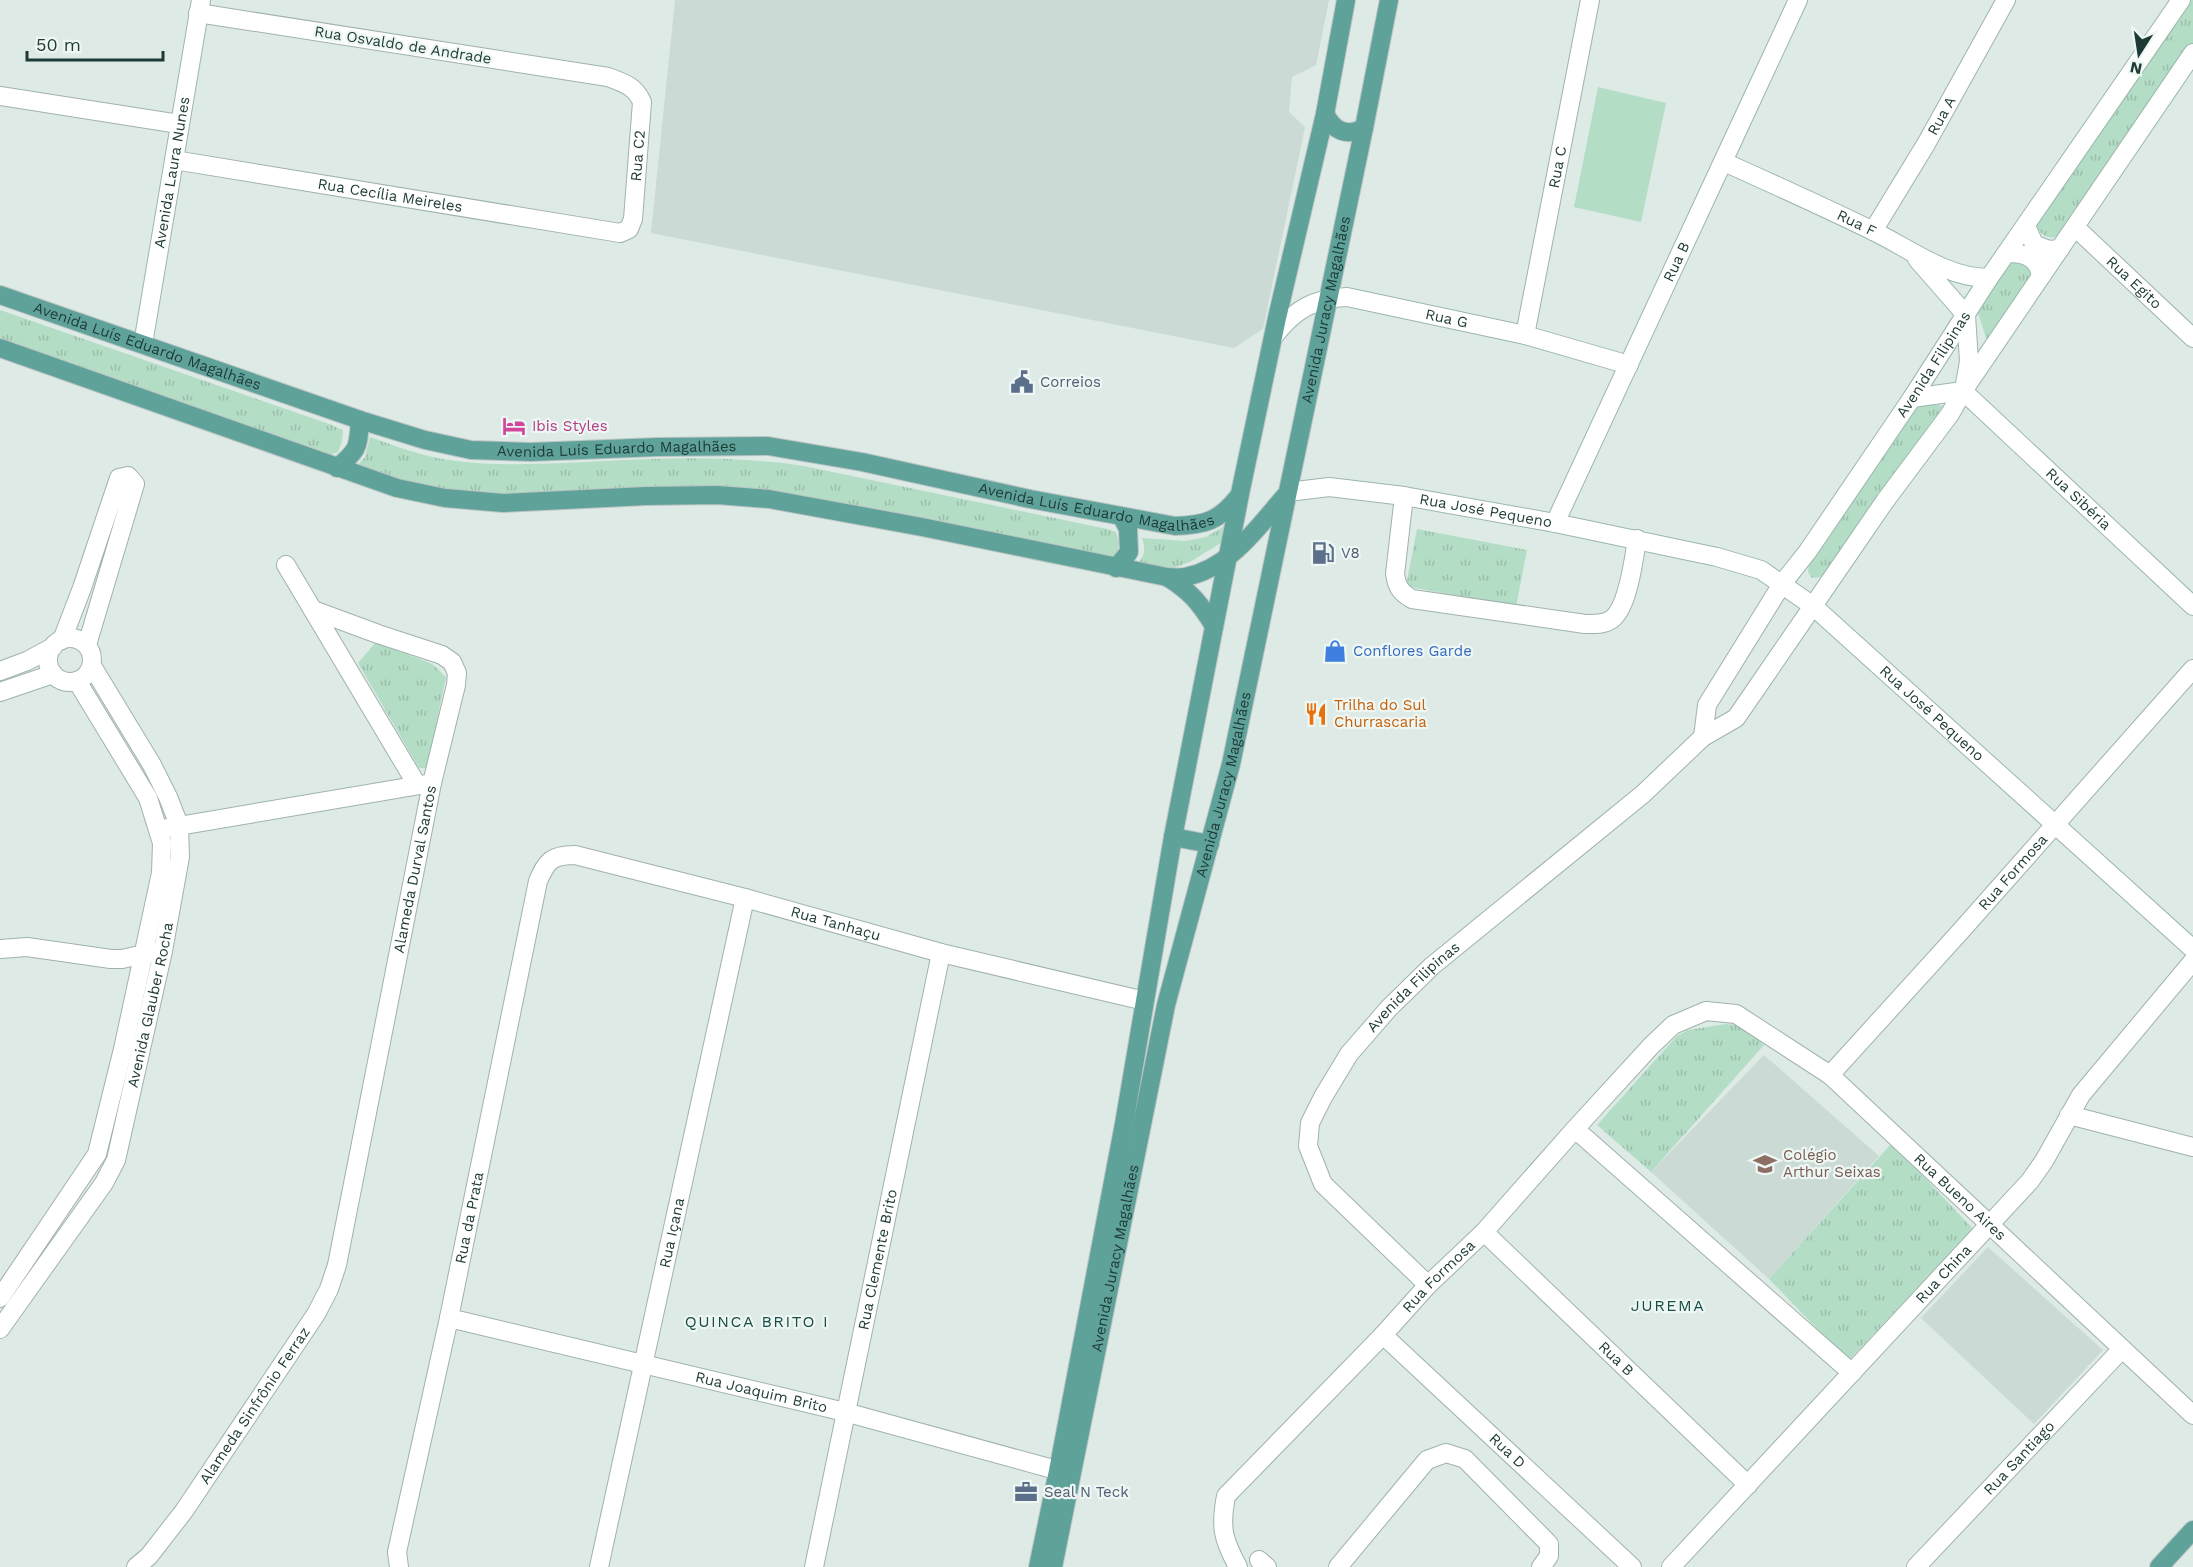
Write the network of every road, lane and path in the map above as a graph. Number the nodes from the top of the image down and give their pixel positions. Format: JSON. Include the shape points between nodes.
{"nodes":[{"id":1,"x":1346,"y":0,"type":"edge"},
{"id":2,"x":1389,"y":0,"type":"edge"},
{"id":3,"x":1590,"y":0,"type":"edge"},
{"id":4,"x":1798,"y":0,"type":"edge"},
{"id":5,"x":2006,"y":0,"type":"edge"},
{"id":6,"x":2181,"y":0,"type":"edge"},
{"id":7,"x":200,"y":7,"type":"edge"},
{"id":8,"x":2192,"y":58,"type":"edge"},
{"id":9,"x":608,"y":77,"type":"joint"},
{"id":10,"x":0,"y":96,"type":"edge"},
{"id":11,"x":1325,"y":114,"type":"junction"},
{"id":12,"x":179,"y":124,"type":"junction"},
{"id":13,"x":1364,"y":128,"type":"junction"},
{"id":14,"x":174,"y":160,"type":"junction"},
{"id":15,"x":1724,"y":162,"type":"junction"},
{"id":16,"x":2026,"y":226,"type":"junction"},
{"id":17,"x":2075,"y":227,"type":"junction"},
{"id":18,"x":606,"y":231,"type":"joint"},
{"id":19,"x":1873,"y":231,"type":"junction"},
{"id":20,"x":2060,"y":249,"type":"junction"},
{"id":21,"x":1910,"y":252,"type":"junction"},
{"id":22,"x":2007,"y":253,"type":"junction"},
{"id":23,"x":2041,"y":276,"type":"junction"},
{"id":24,"x":1989,"y":278,"type":"junction"},
{"id":25,"x":0,"y":295,"type":"edge"},
{"id":26,"x":1328,"y":298,"type":"junction"},
{"id":27,"x":1966,"y":315,"type":"junction"},
{"id":28,"x":1526,"y":335,"type":"junction"},
{"id":29,"x":1274,"y":336,"type":"junction"},
{"id":30,"x":2193,"y":338,"type":"edge"},
{"id":31,"x":143,"y":344,"type":"junction"},
{"id":32,"x":0,"y":348,"type":"edge"},
{"id":33,"x":1629,"y":365,"type":"junction"},
{"id":34,"x":1963,"y":391,"type":"junction"},
{"id":35,"x":1912,"y":398,"type":"junction"},
{"id":36,"x":360,"y":420,"type":"junction"},
{"id":37,"x":337,"y":468,"type":"junction"},
{"id":38,"x":1288,"y":492,"type":"junction"},
{"id":39,"x":1239,"y":496,"type":"junction"},
{"id":40,"x":1404,"y":496,"type":"junction"},
{"id":41,"x":1122,"y":517,"type":"junction"},
{"id":42,"x":1555,"y":523,"type":"junction"},
{"id":43,"x":1637,"y":539,"type":"junction"},
{"id":44,"x":1228,"y":557,"type":"junction"},
{"id":45,"x":286,"y":564,"type":"dead end"},
{"id":46,"x":1116,"y":568,"type":"junction"},
{"id":47,"x":1167,"y":577,"type":"junction"},
{"id":48,"x":1782,"y":584,"type":"junction"},
{"id":49,"x":1813,"y":606,"type":"junction"},
{"id":50,"x":2193,"y":606,"type":"edge"},
{"id":51,"x":313,"y":610,"type":"junction"},
{"id":52,"x":1214,"y":626,"type":"junction"},
{"id":53,"x":57,"y":643,"type":"junction"},
{"id":54,"x":87,"y":645,"type":"junction"},
{"id":55,"x":92,"y":666,"type":"junction"},
{"id":56,"x":2193,"y":669,"type":"edge"},
{"id":57,"x":0,"y":671,"type":"edge"},
{"id":58,"x":53,"y":674,"type":"junction"},
{"id":59,"x":77,"y":681,"type":"junction"},
{"id":60,"x":0,"y":692,"type":"edge"},
{"id":61,"x":1703,"y":736,"type":"junction"},
{"id":62,"x":425,"y":784,"type":"junction"},
{"id":63,"x":179,"y":825,"type":"junction"},
{"id":64,"x":2054,"y":825,"type":"junction"},
{"id":65,"x":158,"y":830,"type":"junction"},
{"id":66,"x":1173,"y":837,"type":"junction"},
{"id":67,"x":1209,"y":844,"type":"junction"},
{"id":68,"x":538,"y":881,"type":"joint"},
{"id":69,"x":745,"y":898,"type":"junction"},
{"id":70,"x":0,"y":949,"type":"edge"},
{"id":71,"x":2193,"y":949,"type":"edge"},
{"id":72,"x":163,"y":951,"type":"junction"},
{"id":73,"x":143,"y":953,"type":"junction"},
{"id":74,"x":941,"y":953,"type":"junction"},
{"id":75,"x":2193,"y":961,"type":"edge"},
{"id":76,"x":1145,"y":1001,"type":"junction"},
{"id":77,"x":1706,"y":1011,"type":"joint"},
{"id":78,"x":1830,"y":1075,"type":"junction"},
{"id":79,"x":2069,"y":1116,"type":"junction"},
{"id":80,"x":1575,"y":1129,"type":"junction"},
{"id":81,"x":2193,"y":1147,"type":"edge"},
{"id":82,"x":1989,"y":1226,"type":"junction"},
{"id":83,"x":345,"y":1229,"type":"joint"},
{"id":84,"x":1484,"y":1232,"type":"junction"},
{"id":85,"x":1428,"y":1285,"type":"junction"},
{"id":86,"x":0,"y":1298,"type":"edge"},
{"id":87,"x":449,"y":1318,"type":"junction"},
{"id":88,"x":0,"y":1329,"type":"edge"},
{"id":89,"x":1383,"y":1335,"type":"junction"},
{"id":90,"x":2122,"y":1349,"type":"junction"},
{"id":91,"x":644,"y":1365,"type":"junction"},
{"id":92,"x":1852,"y":1373,"type":"junction"},
{"id":93,"x":845,"y":1412,"type":"junction"},
{"id":94,"x":2193,"y":1415,"type":"edge"},
{"id":95,"x":1065,"y":1473,"type":"junction"},
{"id":96,"x":1748,"y":1485,"type":"junction"},
{"id":97,"x":2193,"y":1530,"type":"edge"},
{"id":98,"x":398,"y":1560,"type":"edge"},
{"id":99,"x":136,"y":1567,"type":"edge"},
{"id":100,"x":599,"y":1567,"type":"edge"},
{"id":101,"x":814,"y":1567,"type":"edge"},
{"id":102,"x":1038,"y":1567,"type":"edge"},
{"id":103,"x":1053,"y":1567,"type":"edge"},
{"id":104,"x":1238,"y":1567,"type":"edge"},
{"id":105,"x":1338,"y":1567,"type":"edge"},
{"id":106,"x":1541,"y":1567,"type":"edge"},
{"id":107,"x":1632,"y":1567,"type":"edge"},
{"id":108,"x":1671,"y":1567,"type":"edge"},
{"id":109,"x":1916,"y":1567,"type":"edge"},
{"id":110,"x":2159,"y":1567,"type":"edge"}],
"edges":[{"from":1,"to":11,"type":"main road","name":"Avenida Juracy Magalhães"},
{"from":2,"to":13,"type":"main road","name":"Avenida Juracy Magalhães"},
{"from":3,"to":28,"type":"street","name":"Rua C"},
{"from":4,"to":15,"type":"street","name":"Rua B"},
{"from":5,"to":19,"type":"street","name":"Rua A"},
{"from":6,"to":16,"type":"street","name":"Avenida Filipinas"},
{"from":7,"to":9,"type":"street","name":"Rua Osvaldo de Andrade"},
{"from":7,"to":12,"type":"street","name":"Avenida Laura Nunes"},
{"from":8,"to":17,"type":"street","name":"Avenida Filipinas"},
{"from":9,"to":18,"type":"street","name":"Rua C2","via":[[638,92],[642,102],[633,219],[629,229],[620,233]]},
{"from":10,"to":12,"type":"street"},
{"from":11,"to":13,"type":"main road","via":[[1339,131],[1353,133]]},
{"from":11,"to":29,"type":"main road","name":"Avenida Juracy Magalhães"},
{"from":12,"to":14,"type":"street","name":"Avenida Laura Nunes"},
{"from":13,"to":26,"type":"main road","name":"Avenida Juracy Magalhães"},
{"from":14,"to":18,"type":"street","name":"Rua Cecília Meireles"},
{"from":14,"to":31,"type":"street","name":"Avenida Laura Nunes"},
{"from":15,"to":19,"type":"street","name":"Rua F"},
{"from":15,"to":33,"type":"street","name":"Rua B"},
{"from":16,"to":20,"type":"street","via":[[2034,244],[2049,250]]},
{"from":16,"to":22,"type":"street","name":"Avenida Filipinas"},
{"from":17,"to":20,"type":"street","name":"Avenida Filipinas"},
{"from":17,"to":30,"type":"street","name":"Rua Egito"},
{"from":19,"to":21,"type":"street","name":"Rua F"},
{"from":20,"to":23,"type":"street","name":"Avenida Filipinas"},
{"from":21,"to":24,"type":"street","name":"Rua F","via":[[1959,274]]},
{"from":21,"to":27,"type":"street"},
{"from":22,"to":23,"type":"street","via":[[2032,259]]},
{"from":22,"to":24,"type":"street","name":"Avenida Filipinas"},
{"from":23,"to":34,"type":"street","name":"Avenida Filipinas"},
{"from":24,"to":27,"type":"street","name":"Avenida Filipinas"},
{"from":25,"to":31,"type":"main road","name":"Avenida Luís Eduardo Magalhães"},
{"from":26,"to":28,"type":"street","name":"Rua G","via":[[1347,297]]},
{"from":26,"to":29,"type":"street","name":"Rua G","via":[[1297,313]]},
{"from":26,"to":38,"type":"main road","name":"Avenida Juracy Magalhães"},
{"from":27,"to":34,"type":"street","via":[[1969,362]]},
{"from":27,"to":35,"type":"street","name":"Avenida Filipinas"},
{"from":28,"to":33,"type":"street","name":"Rua G"},
{"from":29,"to":39,"type":"main road","name":"Avenida Juracy Magalhães"},
{"from":31,"to":36,"type":"main road","name":"Avenida Luís Eduardo Magalhães"},
{"from":32,"to":37,"type":"main road"},
{"from":33,"to":42,"type":"street","name":"Rua B"},
{"from":34,"to":35,"type":"street"},
{"from":34,"to":49,"type":"street","name":"Avenida Filipinas"},
{"from":34,"to":50,"type":"street","name":"Rua Sibéria"},
{"from":35,"to":48,"type":"street","name":"Avenida Filipinas"},
{"from":36,"to":37,"type":"main road","via":[[358,445]]},
{"from":36,"to":41,"type":"main road","name":"Avenida Luís Eduardo Magalhães","via":[[471,450],[768,446]]},
{"from":37,"to":46,"type":"main road","via":[[406,490],[503,503],[693,495],[770,499]]},
{"from":38,"to":40,"type":"street","name":"Rua José Pequeno","via":[[1329,487]]},
{"from":38,"to":44,"type":"main road"},
{"from":38,"to":67,"type":"main road","name":"Avenida Juracy Magalhães","via":[[1231,764]]},
{"from":39,"to":41,"type":"main road","name":"Avenida Luís Eduardo Magalhães","via":[[1223,515],[1194,525]]},
{"from":39,"to":44,"type":"main road","name":"Avenida Juracy Magalhães"},
{"from":40,"to":42,"type":"street","name":"Rua José Pequeno"},
{"from":40,"to":43,"type":"street","name":"Rua José Pequeno","via":[[1395,574],[1397,586],[1412,599],[1601,624],[1612,619],[1625,597]]},
{"from":41,"to":46,"type":"main road","via":[[1128,529],[1128,552]]},
{"from":42,"to":43,"type":"street","name":"Rua José Pequeno"},
{"from":43,"to":48,"type":"street","name":"Rua José Pequeno","via":[[1742,563]]},
{"from":44,"to":47,"type":"main road","via":[[1185,577]]},
{"from":44,"to":52,"type":"main road","name":"Avenida Juracy Magalhães"},
{"from":45,"to":51,"type":"street"},
{"from":46,"to":47,"type":"main road"},
{"from":47,"to":52,"type":"main road","via":[[1197,599]]},
{"from":48,"to":49,"type":"street","name":"Rua José Pequeno"},
{"from":48,"to":61,"type":"street","name":"Avenida Filipinas","via":[[1707,705]]},
{"from":49,"to":61,"type":"street","name":"Avenida Filipinas","via":[[1736,718]]},
{"from":49,"to":64,"type":"street","name":"Rua José Pequeno"},
{"from":51,"to":62,"type":"street"},
{"from":51,"to":62,"type":"street","via":[[442,655],[452,662],[456,686]]},
{"from":52,"to":66,"type":"main road","name":"Avenida Juracy Magalhães"},
{"from":53,"to":54,"type":"street","via":[[75,639]]},
{"from":53,"to":54,"type":"street","via":[[82,588],[119,478],[128,476],[135,484]]},
{"from":53,"to":57,"type":"street"},
{"from":53,"to":58,"type":"street","via":[[49,655]]},
{"from":54,"to":55,"type":"street"},
{"from":55,"to":59,"type":"street"},
{"from":55,"to":63,"type":"street","name":"Avenida Glauber Rocha","via":[[152,765]]},
{"from":56,"to":64,"type":"street","name":"Rua Formosa"},
{"from":58,"to":59,"type":"street","via":[[64,681]]},
{"from":58,"to":60,"type":"street"},
{"from":59,"to":65,"type":"street","name":"Avenida Glauber Rocha","via":[[148,798]]},
{"from":61,"to":85,"type":"street","name":"Avenida Filipinas","via":[[1643,794],[1432,966],[1350,1054],[1323,1097],[1310,1123],[1308,1146],[1323,1184]]},
{"from":62,"to":63,"type":"street","name":"Alameda Durval Santos"},
{"from":62,"to":83,"type":"street","name":"Alameda Durval Santos"},
{"from":63,"to":65,"type":"street","name":"Alameda Durval Santos"},
{"from":63,"to":72,"type":"street","name":"Avenida Glauber Rocha","via":[[180,856]]},
{"from":64,"to":71,"type":"street","name":"Rua José Pequeno"},
{"from":64,"to":78,"type":"street","name":"Rua Formosa"},
{"from":65,"to":73,"type":"street","name":"Avenida Glauber Rocha","via":[[162,843],[161,873]]},
{"from":66,"to":67,"type":"main road"},
{"from":66,"to":76,"type":"main road","name":"Avenida Juracy Magalhães"},
{"from":67,"to":95,"type":"main road","name":"Avenida Juracy Magalhães","via":[[1166,1005]]},
{"from":68,"to":69,"type":"street","name":"Rua Tanhaçu","via":[[546,864],[559,855],[575,855]]},
{"from":68,"to":87,"type":"street","name":"Rua da Prata"},
{"from":69,"to":74,"type":"street","name":"Rua Tanhaçu"},
{"from":69,"to":91,"type":"street","name":"Rua Içana"},
{"from":70,"to":73,"type":"street","via":[[27,947],[111,959]]},
{"from":72,"to":73,"type":"street"},
{"from":72,"to":88,"type":"street","name":"Avenida Glauber Rocha","via":[[116,1161]]},
{"from":73,"to":86,"type":"street","name":"Avenida Glauber Rocha","via":[[97,1154]]},
{"from":74,"to":76,"type":"street","name":"Rua Tanhaçu"},
{"from":74,"to":93,"type":"street","name":"Rua Clemente Brito"},
{"from":75,"to":79,"type":"street","name":"Rua China","via":[[2099,1071]]},
{"from":76,"to":95,"type":"main road","name":"Avenida Juracy Magalhães"},
{"from":77,"to":78,"type":"street","name":"Rua Bueno Aires","via":[[1736,1014]]},
{"from":77,"to":80,"type":"street","name":"Rua Formosa","via":[[1673,1025]]},
{"from":78,"to":82,"type":"street","name":"Rua Bueno Aires"},
{"from":79,"to":81,"type":"street"},
{"from":79,"to":82,"type":"street","name":"Rua China","via":[[2030,1181]]},
{"from":80,"to":84,"type":"street","name":"Rua Formosa"},
{"from":80,"to":92,"type":"street"},
{"from":82,"to":90,"type":"street","name":"Rua Bueno Aires"},
{"from":82,"to":92,"type":"street","name":"Rua China"},
{"from":83,"to":99,"type":"street","name":"Alameda Sinfrônio Ferraz","via":[[329,1289],[316,1314],[184,1511]]},
{"from":84,"to":85,"type":"street","name":"Rua Formosa"},
{"from":84,"to":96,"type":"street","name":"Rua B"},
{"from":85,"to":89,"type":"street","name":"Rua Formosa"},
{"from":87,"to":91,"type":"street","name":"Rua Joaquim Brito"},
{"from":87,"to":98,"type":"street","name":"Rua da Prata"},
{"from":89,"to":104,"type":"street","name":"Rua Formosa","via":[[1226,1496],[1222,1517],[1225,1542]]},
{"from":89,"to":107,"type":"street","name":"Rua D"},
{"from":90,"to":94,"type":"street","name":"Rua Bueno Aires"},
{"from":90,"to":109,"type":"street","name":"Rua Santiago"},
{"from":91,"to":93,"type":"street","name":"Rua Joaquim Brito"},
{"from":91,"to":100,"type":"street","name":"Rua Içana"},
{"from":92,"to":96,"type":"street","name":"Rua China"},
{"from":93,"to":95,"type":"street","name":"Rua Joaquim Brito"},
{"from":93,"to":101,"type":"street","name":"Rua Clemente Brito"},
{"from":95,"to":102,"type":"main road","name":"Avenida Juracy Magalhães"},
{"from":95,"to":103,"type":"main road","name":"Avenida Juracy Magalhães"},
{"from":96,"to":108,"type":"street","name":"Rua China"},
{"from":97,"to":110,"type":"main road"},
{"from":105,"to":106,"type":"street","via":[[1427,1460],[1446,1453],[1465,1459],[1549,1544],[1549,1556]]}]}
